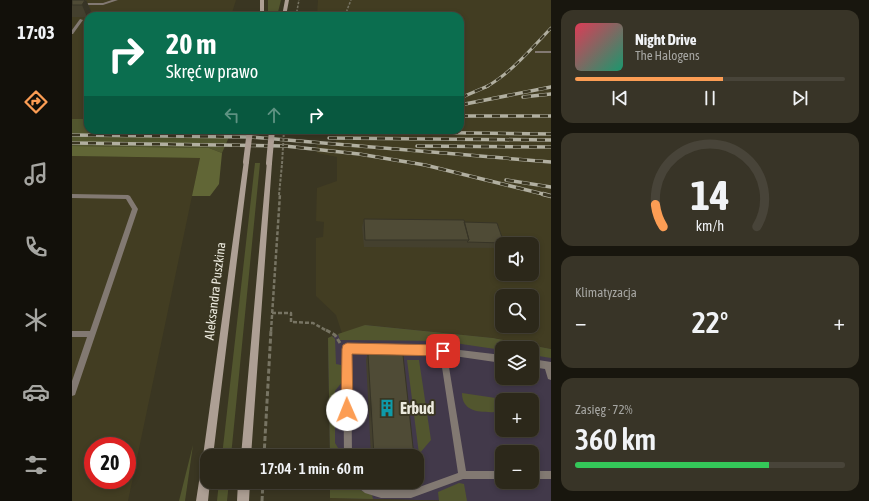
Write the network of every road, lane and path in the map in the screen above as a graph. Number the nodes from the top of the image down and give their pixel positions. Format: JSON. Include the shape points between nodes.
{"nodes":[{"id":1,"x":116,"y":0,"type":"edge"},
{"id":2,"x":262,"y":0,"type":"edge"},
{"id":3,"x":287,"y":0,"type":"edge"},
{"id":4,"x":299,"y":0,"type":"edge"},
{"id":5,"x":351,"y":0,"type":"edge"},
{"id":6,"x":72,"y":4,"type":"edge"},
{"id":7,"x":262,"y":12,"type":"edge"},
{"id":8,"x":285,"y":12,"type":"edge"},
{"id":9,"x":297,"y":12,"type":"edge"},
{"id":10,"x":347,"y":12,"type":"edge"},
{"id":11,"x":81,"y":20,"type":"dead end"},
{"id":12,"x":72,"y":33,"type":"edge"},
{"id":13,"x":536,"y":52,"type":"dead end"},
{"id":14,"x":551,"y":52,"type":"edge"},
{"id":15,"x":250,"y":134,"type":"edge"},
{"id":16,"x":272,"y":134,"type":"edge"},
{"id":17,"x":284,"y":134,"type":"edge"},
{"id":18,"x":72,"y":196,"type":"edge"},
{"id":19,"x":272,"y":313,"type":"junction"},
{"id":20,"x":72,"y":334,"type":"edge"},
{"id":21,"x":92,"y":334,"type":"junction"},
{"id":22,"x":347,"y":349,"type":"junction"},
{"id":23,"x":443,"y":351,"type":"junction"},
{"id":24,"x":495,"y":358,"type":"edge"},
{"id":25,"x":539,"y":364,"type":"edge"},
{"id":26,"x":549,"y":366,"type":"edge"},
{"id":27,"x":551,"y":376,"type":"edge"},
{"id":28,"x":72,"y":392,"type":"edge"},
{"id":29,"x":209,"y":449,"type":"edge"},
{"id":30,"x":247,"y":449,"type":"edge"},
{"id":31,"x":264,"y":449,"type":"edge"},
{"id":32,"x":348,"y":449,"type":"edge"},
{"id":33,"x":463,"y":475,"type":"junction"},
{"id":34,"x":495,"y":475,"type":"edge"},
{"id":35,"x":539,"y":475,"type":"edge"},
{"id":36,"x":551,"y":475,"type":"edge"},
{"id":37,"x":204,"y":489,"type":"edge"},
{"id":38,"x":244,"y":489,"type":"edge"},
{"id":39,"x":263,"y":489,"type":"edge"},
{"id":40,"x":367,"y":489,"type":"edge"},
{"id":41,"x":202,"y":501,"type":"edge"},
{"id":42,"x":243,"y":501,"type":"edge"},
{"id":43,"x":262,"y":501,"type":"edge"}],
"edges":[{"from":1,"to":6,"type":"lane","via":[[103,4]]},
{"from":2,"to":7,"type":"main road"},
{"from":3,"to":8,"type":"main road"},
{"from":4,"to":9,"type":"path"},
{"from":5,"to":10,"type":"path"},
{"from":11,"to":12,"type":"lane"},
{"from":13,"to":14,"type":"lane"},
{"from":15,"to":29,"type":"main road","name":"Aleksandra Puszkina","bridge":true},
{"from":16,"to":30,"type":"main road","bridge":true},
{"from":17,"to":19,"type":"path","bridge":true},
{"from":18,"to":21,"type":"lane","via":[[128,196],[135,209]]},
{"from":19,"to":22,"type":"path","via":[[291,313],[291,322],[313,323],[335,335]]},
{"from":19,"to":31,"type":"path"},
{"from":20,"to":21,"type":"lane"},
{"from":21,"to":28,"type":"lane"},
{"from":22,"to":23,"type":"lane"},
{"from":22,"to":32,"type":"lane"},
{"from":23,"to":24,"type":"lane"},
{"from":23,"to":33,"type":"lane"},
{"from":25,"to":26,"type":"lane"},
{"from":26,"to":27,"type":"lane"},
{"from":33,"to":34,"type":"lane"},
{"from":33,"to":40,"type":"lane","via":[[411,494],[381,494]]},
{"from":35,"to":36,"type":"lane"},
{"from":37,"to":41,"type":"main road"},
{"from":38,"to":42,"type":"main road"},
{"from":39,"to":43,"type":"path"}]}
